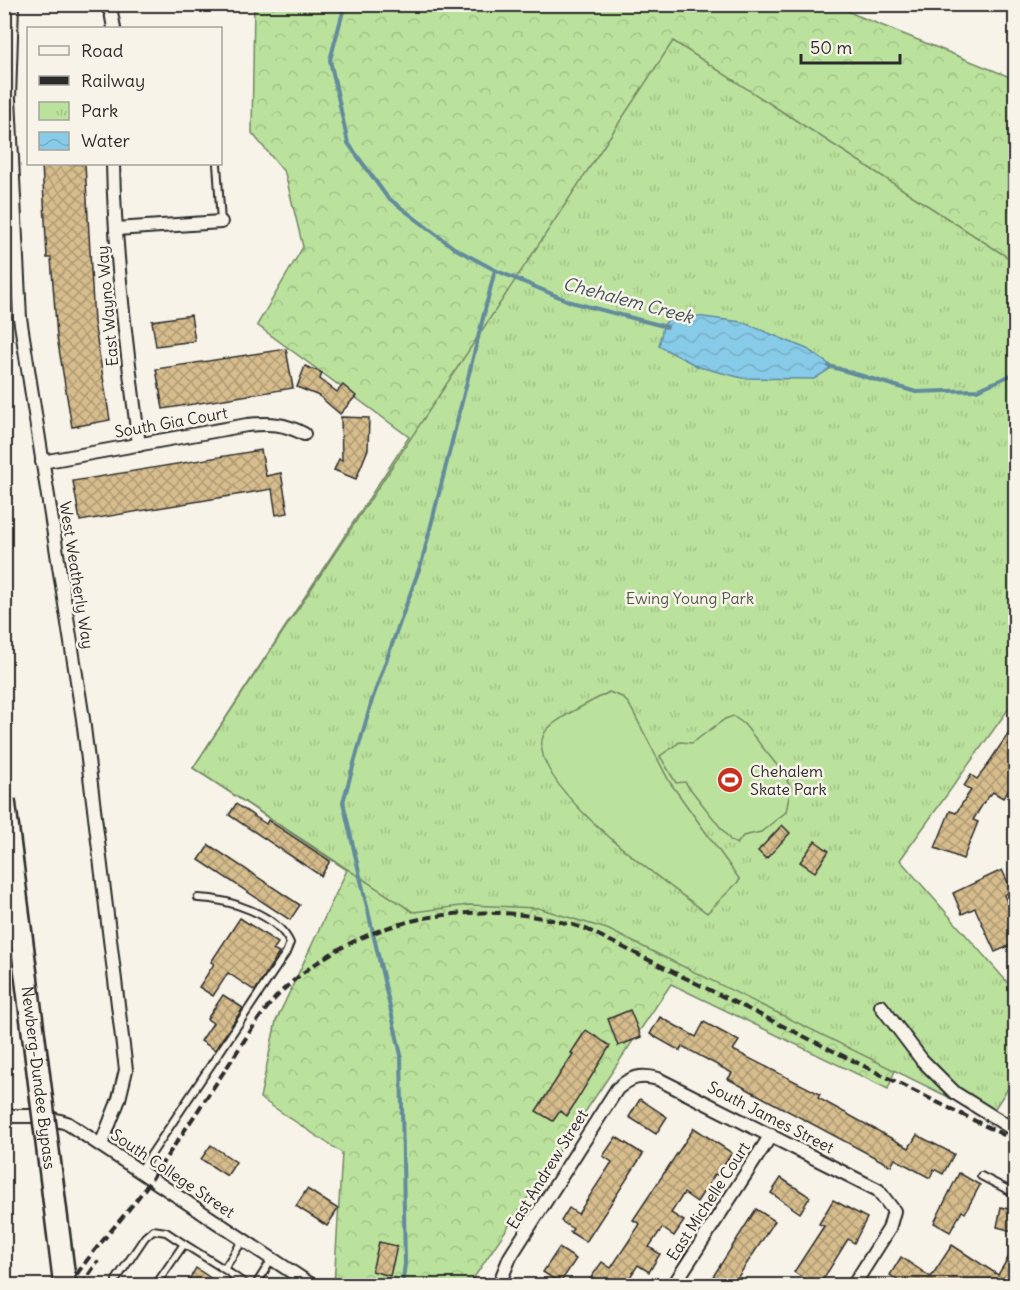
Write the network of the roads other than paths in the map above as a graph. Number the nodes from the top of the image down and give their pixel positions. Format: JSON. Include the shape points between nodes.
{"nodes":[{"id":1,"x":12,"y":4,"type":"edge"},
{"id":2,"x":105,"y":4,"type":"edge"},
{"id":3,"x":114,"y":27,"type":"edge"},
{"id":4,"x":7,"y":98,"type":"edge"},
{"id":5,"x":113,"y":165,"type":"edge"},
{"id":6,"x":217,"y":165,"type":"edge"},
{"id":7,"x":221,"y":222,"type":"joint"},
{"id":8,"x":116,"y":229,"type":"junction"},
{"id":9,"x":304,"y":434,"type":"dead end"},
{"id":10,"x":139,"y":445,"type":"junction"},
{"id":11,"x":42,"y":462,"type":"junction"},
{"id":12,"x":4,"y":800,"type":"edge"},
{"id":13,"x":198,"y":898,"type":"dead end"},
{"id":14,"x":881,"y":1006,"type":"dead end"},
{"id":15,"x":631,"y":1077,"type":"joint"},
{"id":16,"x":4,"y":1116,"type":"edge"},
{"id":17,"x":1016,"y":1131,"type":"edge"},
{"id":18,"x":771,"y":1135,"type":"junction"},
{"id":19,"x":101,"y":1145,"type":"junction"},
{"id":20,"x":140,"y":1171,"type":"junction"},
{"id":21,"x":981,"y":1176,"type":"dead end"},
{"id":22,"x":1016,"y":1194,"type":"edge"},
{"id":23,"x":243,"y":1240,"type":"junction"},
{"id":24,"x":184,"y":1244,"type":"junction"},
{"id":25,"x":272,"y":1259,"type":"junction"},
{"id":26,"x":224,"y":1269,"type":"junction"},
{"id":27,"x":116,"y":1280,"type":"dead end"},
{"id":28,"x":65,"y":1286,"type":"edge"},
{"id":29,"x":155,"y":1286,"type":"edge"},
{"id":30,"x":249,"y":1286,"type":"edge"},
{"id":31,"x":255,"y":1286,"type":"edge"},
{"id":32,"x":313,"y":1286,"type":"edge"},
{"id":33,"x":502,"y":1286,"type":"edge"},
{"id":34,"x":673,"y":1286,"type":"edge"},
{"id":35,"x":853,"y":1286,"type":"edge"}],
"edges":[{"from":1,"to":4,"type":"street","name":"West Weatherly Way"},
{"from":2,"to":3,"type":"street"},
{"from":4,"to":11,"type":"street","name":"West Weatherly Way","via":[[20,318]]},
{"from":5,"to":8,"type":"street","name":"East Wayno Way"},
{"from":6,"to":7,"type":"lane"},
{"from":7,"to":8,"type":"street"},
{"from":8,"to":10,"type":"street","name":"East Wayno Way"},
{"from":9,"to":10,"type":"street","name":"South Gia Court","via":[[274,423]]},
{"from":10,"to":11,"type":"street","name":"South Gia Court"},
{"from":11,"to":19,"type":"street","name":"West Weatherly Way","via":[[83,719],[126,1070]]},
{"from":12,"to":28,"type":"highway","name":"Newberg-Dundee Bypass","bridge":true},
{"from":13,"to":20,"type":"lane","via":[[239,907],[267,919],[286,933],[290,944]]},
{"from":14,"to":17,"type":"street","via":[[922,1060],[955,1093]]},
{"from":15,"to":18,"type":"street","name":"South James Street","via":[[658,1079]]},
{"from":15,"to":33,"type":"street","name":"East Andrew Street","via":[[617,1089],[510,1257]]},
{"from":16,"to":19,"type":"street","name":"South College Street","via":[[42,1116],[67,1123]]},
{"from":18,"to":34,"type":"street","name":"East Michelle Court"},
{"from":18,"to":35,"type":"street","name":"South James Street","via":[[878,1190],[894,1211],[890,1229]]},
{"from":19,"to":20,"type":"street","name":"South College Street"},
{"from":20,"to":23,"type":"street","name":"South College Street"},
{"from":21,"to":22,"type":"lane"},
{"from":23,"to":25,"type":"street","name":"South College Street"},
{"from":23,"to":26,"type":"lane"},
{"from":24,"to":26,"type":"lane"},
{"from":24,"to":27,"type":"lane","via":[[166,1232],[153,1230]]},
{"from":24,"to":29,"type":"lane"},
{"from":25,"to":31,"type":"lane"},
{"from":25,"to":32,"type":"street","name":"South College Street"},
{"from":26,"to":30,"type":"lane"}]}
